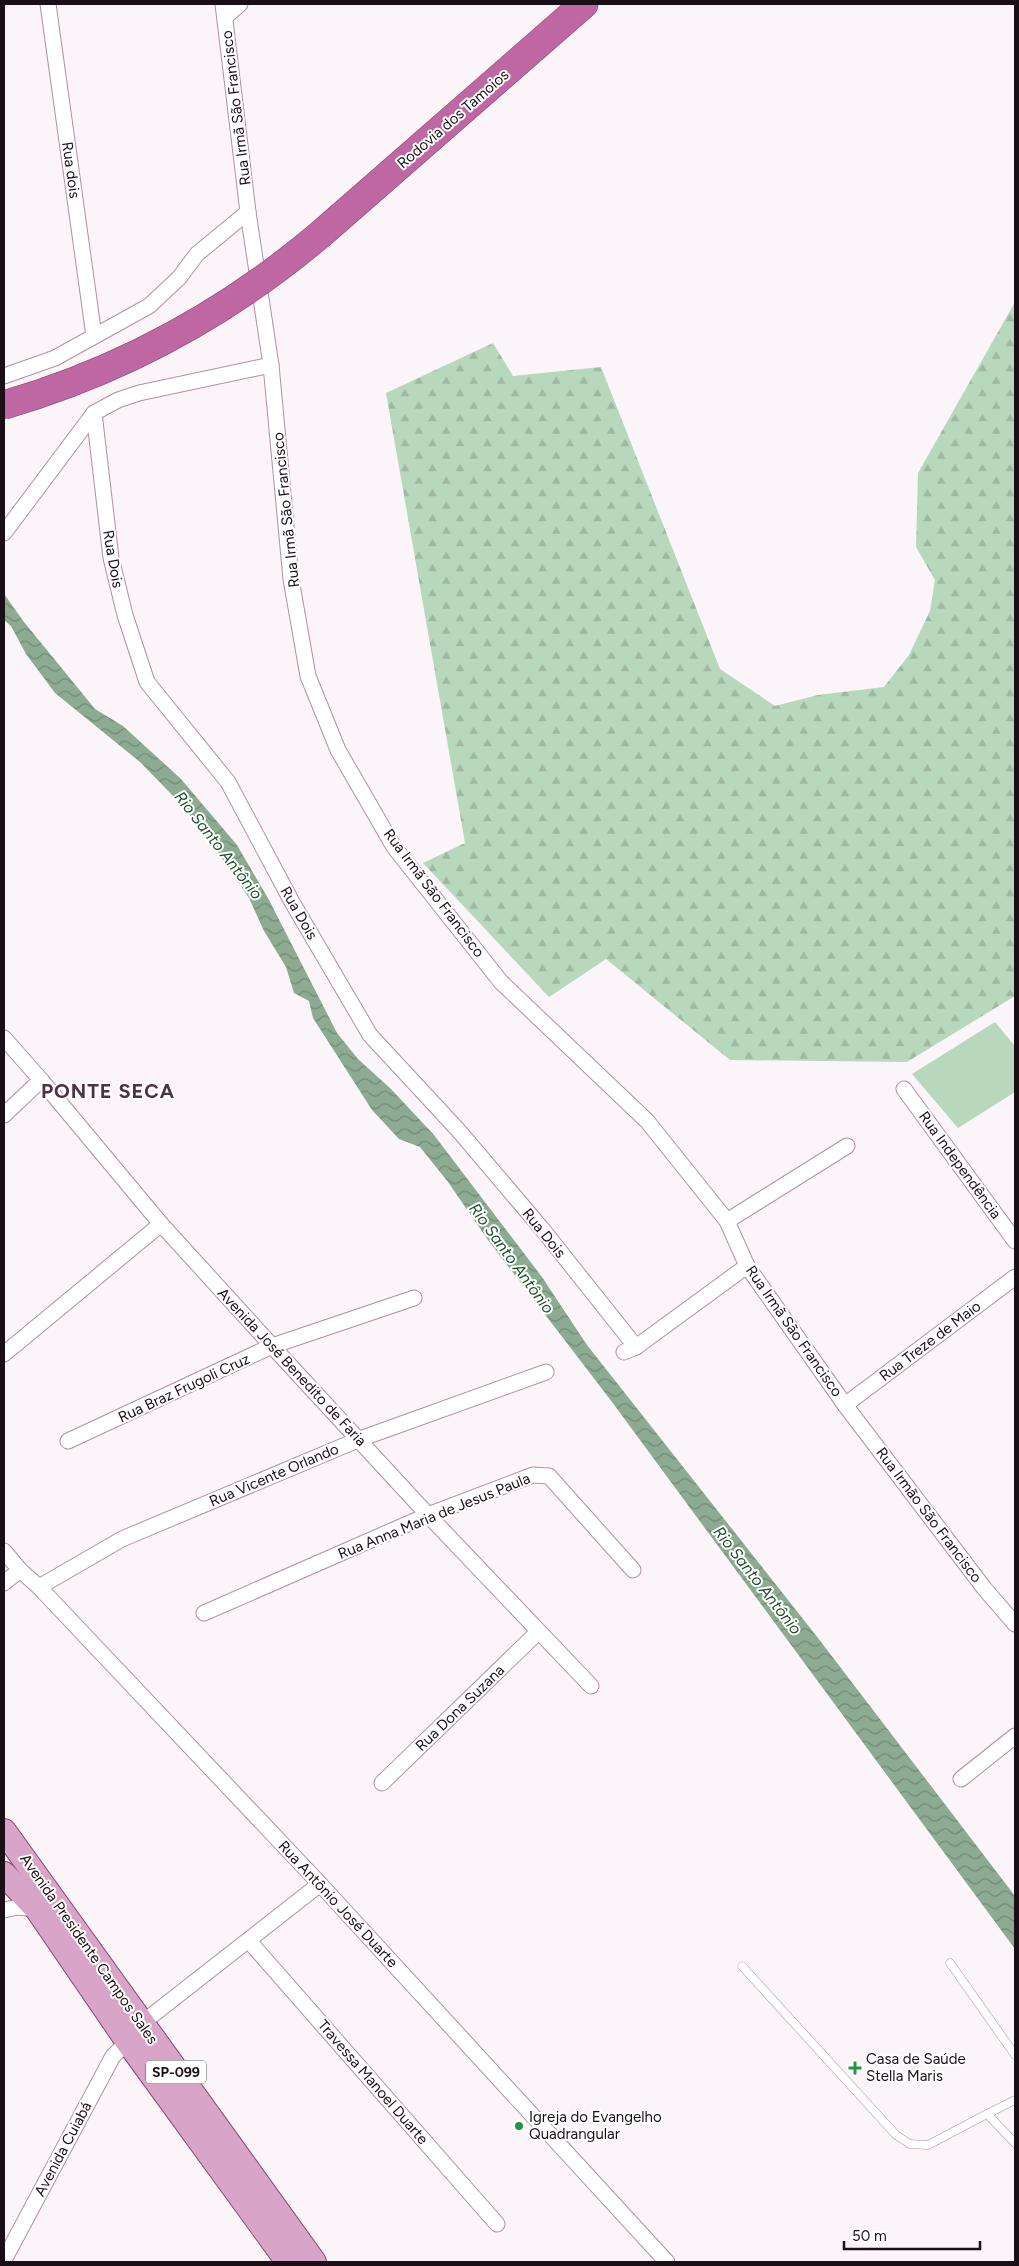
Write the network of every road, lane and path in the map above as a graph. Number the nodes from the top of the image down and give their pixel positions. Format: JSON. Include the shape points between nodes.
{"nodes":[{"id":1,"x":48,"y":4,"type":"edge"},
{"id":2,"x":240,"y":4,"type":"edge"},
{"id":3,"x":584,"y":4,"type":"edge"},
{"id":4,"x":224,"y":11,"type":"edge"},
{"id":5,"x":248,"y":212,"type":"junction"},
{"id":6,"x":94,"y":336,"type":"junction"},
{"id":7,"x":271,"y":365,"type":"junction"},
{"id":8,"x":4,"y":376,"type":"edge"},
{"id":9,"x":4,"y":405,"type":"edge"},
{"id":10,"x":94,"y":413,"type":"junction"},
{"id":11,"x":4,"y":533,"type":"edge"},
{"id":12,"x":4,"y":1038,"type":"edge"},
{"id":13,"x":42,"y":1080,"type":"junction"},
{"id":14,"x":904,"y":1089,"type":"dead end"},
{"id":15,"x":4,"y":1115,"type":"edge"},
{"id":16,"x":847,"y":1146,"type":"dead end"},
{"id":17,"x":727,"y":1222,"type":"junction"},
{"id":18,"x":161,"y":1224,"type":"junction"},
{"id":19,"x":1015,"y":1242,"type":"edge"},
{"id":20,"x":747,"y":1266,"type":"junction"},
{"id":21,"x":1015,"y":1277,"type":"edge"},
{"id":22,"x":414,"y":1298,"type":"dead end"},
{"id":23,"x":272,"y":1346,"type":"junction"},
{"id":24,"x":4,"y":1354,"type":"edge"},
{"id":25,"x":546,"y":1372,"type":"dead end"},
{"id":26,"x":845,"y":1405,"type":"junction"},
{"id":27,"x":360,"y":1439,"type":"junction"},
{"id":28,"x":68,"y":1441,"type":"dead end"},
{"id":29,"x":428,"y":1515,"type":"junction"},
{"id":30,"x":4,"y":1551,"type":"edge"},
{"id":31,"x":20,"y":1570,"type":"junction"},
{"id":32,"x":633,"y":1570,"type":"dead end"},
{"id":33,"x":4,"y":1583,"type":"edge"},
{"id":34,"x":39,"y":1587,"type":"junction"},
{"id":35,"x":204,"y":1613,"type":"dead end"},
{"id":36,"x":1015,"y":1624,"type":"edge"},
{"id":37,"x":538,"y":1632,"type":"junction"},
{"id":38,"x":591,"y":1686,"type":"dead end"},
{"id":39,"x":1015,"y":1736,"type":"edge"},
{"id":40,"x":961,"y":1779,"type":"dead end"},
{"id":41,"x":382,"y":1783,"type":"dead end"},
{"id":42,"x":4,"y":1831,"type":"edge"},
{"id":43,"x":4,"y":1874,"type":"edge"},
{"id":44,"x":320,"y":1884,"type":"junction"},
{"id":45,"x":37,"y":1909,"type":"junction"},
{"id":46,"x":4,"y":1910,"type":"edge"},
{"id":47,"x":249,"y":1940,"type":"junction"},
{"id":48,"x":950,"y":1962,"type":"dead end"},
{"id":49,"x":742,"y":1966,"type":"dead end"},
{"id":50,"x":135,"y":2033,"type":"junction"},
{"id":51,"x":1015,"y":2055,"type":"edge"},
{"id":52,"x":1015,"y":2100,"type":"edge"},
{"id":53,"x":987,"y":2114,"type":"junction"},
{"id":54,"x":1015,"y":2143,"type":"edge"},
{"id":55,"x":497,"y":2224,"type":"dead end"},
{"id":56,"x":4,"y":2260,"type":"edge"},
{"id":57,"x":288,"y":2262,"type":"edge"},
{"id":58,"x":314,"y":2262,"type":"edge"},
{"id":59,"x":667,"y":2262,"type":"edge"}],
"edges":[{"from":1,"to":6,"type":"street","name":"Rua dois"},
{"from":2,"to":4,"type":"street"},
{"from":3,"to":9,"type":"highway","name":"Rodovia dos Tamoios","bridge":true,"via":[[322,234],[244,294],[144,351],[91,375]]},
{"from":4,"to":5,"type":"street","name":"Rua Irmã São Francisco"},
{"from":5,"to":6,"type":"street","via":[[197,254],[179,278],[149,306]]},
{"from":5,"to":7,"type":"street","name":"Rua Irmã São Francisco"},
{"from":6,"to":8,"type":"street","via":[[55,358]]},
{"from":7,"to":10,"type":"street","via":[[138,393]]},
{"from":7,"to":17,"type":"street","name":"Rua Irmã São Francisco","via":[[291,578],[308,676],[338,750],[394,847],[502,982],[647,1121]]},
{"from":10,"to":11,"type":"street"},
{"from":10,"to":20,"type":"street","name":"Rua Dois","via":[[111,558],[147,682],[228,782],[292,902],[370,1035],[459,1131],[536,1222],[630,1350]]},
{"from":12,"to":13,"type":"street","name":"Avenida José Benedito de Faria"},
{"from":13,"to":15,"type":"street"},
{"from":13,"to":18,"type":"street","name":"Avenida José Benedito de Faria"},
{"from":14,"to":19,"type":"street","name":"Rua Independência"},
{"from":16,"to":17,"type":"street"},
{"from":17,"to":20,"type":"street","name":"Rua Irmã São Francisco"},
{"from":18,"to":23,"type":"street","name":"Avenida José Benedito de Faria"},
{"from":18,"to":24,"type":"street"},
{"from":20,"to":26,"type":"street","name":"Rua Irmã São Francisco"},
{"from":21,"to":26,"type":"street","name":"Rua Treze de Maio"},
{"from":22,"to":23,"type":"street","name":"Rua Braz Frugoli Cruz"},
{"from":23,"to":27,"type":"street","name":"Avenida José Benedito de Faria"},
{"from":23,"to":28,"type":"street","name":"Rua Braz Frugoli Cruz"},
{"from":25,"to":27,"type":"street","name":"Rua Vicente Orlando"},
{"from":26,"to":36,"type":"street","name":"Rua Irmão São Francisco"},
{"from":27,"to":29,"type":"street","name":"Avenida José Benedito de Faria"},
{"from":27,"to":34,"type":"street","name":"Rua Vicente Orlando","via":[[122,1539]]},
{"from":29,"to":32,"type":"street","name":"Rua Anna Maria de Jesus Paula","via":[[534,1475],[549,1476]]},
{"from":29,"to":35,"type":"street","name":"Rua Anna Maria de Jesus Paula"},
{"from":29,"to":37,"type":"street","name":"Avenida José Benedito de Faria"},
{"from":30,"to":31,"type":"street","name":"Rua Antônio José Duarte"},
{"from":31,"to":33,"type":"street"},
{"from":31,"to":34,"type":"street","name":"Rua Antônio José Duarte"},
{"from":34,"to":44,"type":"street","name":"Rua Antônio José Duarte"},
{"from":37,"to":38,"type":"street","name":"Avenida José Benedito de Faria"},
{"from":37,"to":41,"type":"street","name":"Rua Dona Suzana"},
{"from":39,"to":40,"type":"street"},
{"from":42,"to":50,"type":"main road","name":"Avenida Presidente Campos Sales","number":"SP-099","via":[[40,1880]]},
{"from":43,"to":45,"type":"main road","name":"Avenida Presidente Campos Sales","number":"SP-099"},
{"from":44,"to":47,"type":"street","name":"Avenida Cuiabá"},
{"from":44,"to":59,"type":"street","name":"Rua Antônio José Duarte"},
{"from":45,"to":46,"type":"street","via":[[18,1907]]},
{"from":45,"to":50,"type":"main road","name":"Avenida Presidente Campos Sales","number":"SP-099"},
{"from":47,"to":50,"type":"street","name":"Avenida Cuiabá"},
{"from":47,"to":55,"type":"street","name":"Travessa Manoel Duarte"},
{"from":48,"to":51,"type":"lane"},
{"from":49,"to":53,"type":"lane","via":[[896,2135],[910,2144],[928,2145]]},
{"from":50,"to":56,"type":"street","name":"Avenida Cuiabá","via":[[114,2056]]},
{"from":50,"to":57,"type":"main road","name":"Avenida Presidente Campos Sales","number":"SP-099"},
{"from":50,"to":58,"type":"main road","name":"Avenida Presidente Campos Sales","number":"SP-099"},
{"from":52,"to":53,"type":"lane"},
{"from":53,"to":54,"type":"lane"}]}
